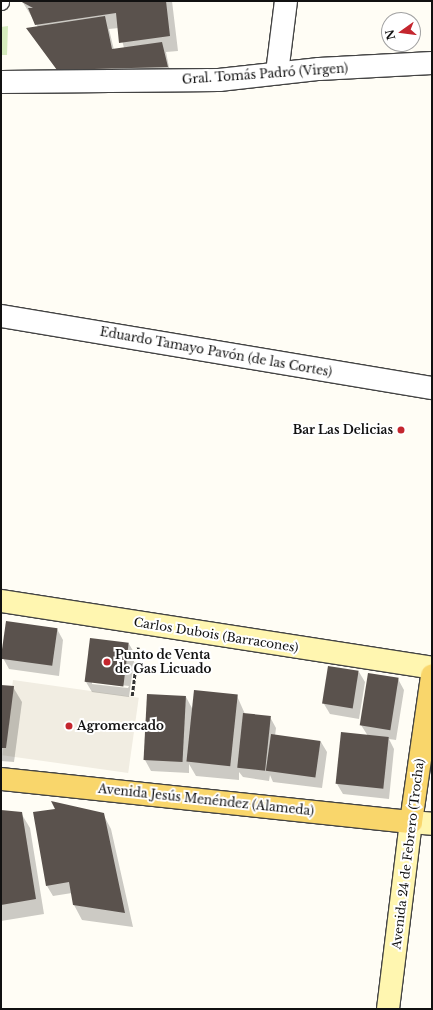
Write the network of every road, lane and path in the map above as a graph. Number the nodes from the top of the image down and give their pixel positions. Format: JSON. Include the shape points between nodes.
{"nodes":[{"id":1,"x":286,"y":1,"type":"edge"},
{"id":2,"x":432,"y":63,"type":"edge"},
{"id":3,"x":277,"y":73,"type":"junction"},
{"id":4,"x":1,"y":82,"type":"edge"},
{"id":5,"x":1,"y":316,"type":"edge"},
{"id":6,"x":432,"y":388,"type":"edge"},
{"id":7,"x":1,"y":601,"type":"edge"},
{"id":8,"x":140,"y":623,"type":"junction"},
{"id":9,"x":432,"y":668,"type":"edge"},
{"id":10,"x":432,"y":676,"type":"edge"},
{"id":11,"x":132,"y":696,"type":"dead end"},
{"id":12,"x":1,"y":779,"type":"edge"},
{"id":13,"x":422,"y":823,"type":"edge"},
{"id":14,"x":388,"y":1009,"type":"edge"}],
"edges":[{"from":1,"to":3,"type":"street"},
{"from":2,"to":3,"type":"street","name":"Gral. Tomás Padró (Virgen)"},
{"from":3,"to":4,"type":"street","name":"Gral. Tomás Padró (Virgen)","via":[[218,80]]},
{"from":5,"to":6,"type":"street","name":"Eduardo Tamayo Pavón (de las Cortes)"},
{"from":7,"to":8,"type":"street","name":"Carlos Dubois (Barracones)"},
{"from":8,"to":9,"type":"street","name":"Carlos Dubois (Barracones)"},
{"from":8,"to":11,"type":"path"},
{"from":10,"to":13,"type":"main road","name":"Avenida 24 de Febrero (Trocha)"},
{"from":12,"to":13,"type":"main road","name":"Avenida Jesús Menéndez (Alameda)"},
{"from":13,"to":14,"type":"street","name":"Avenida 24 de Febrero (Trocha)"}]}
